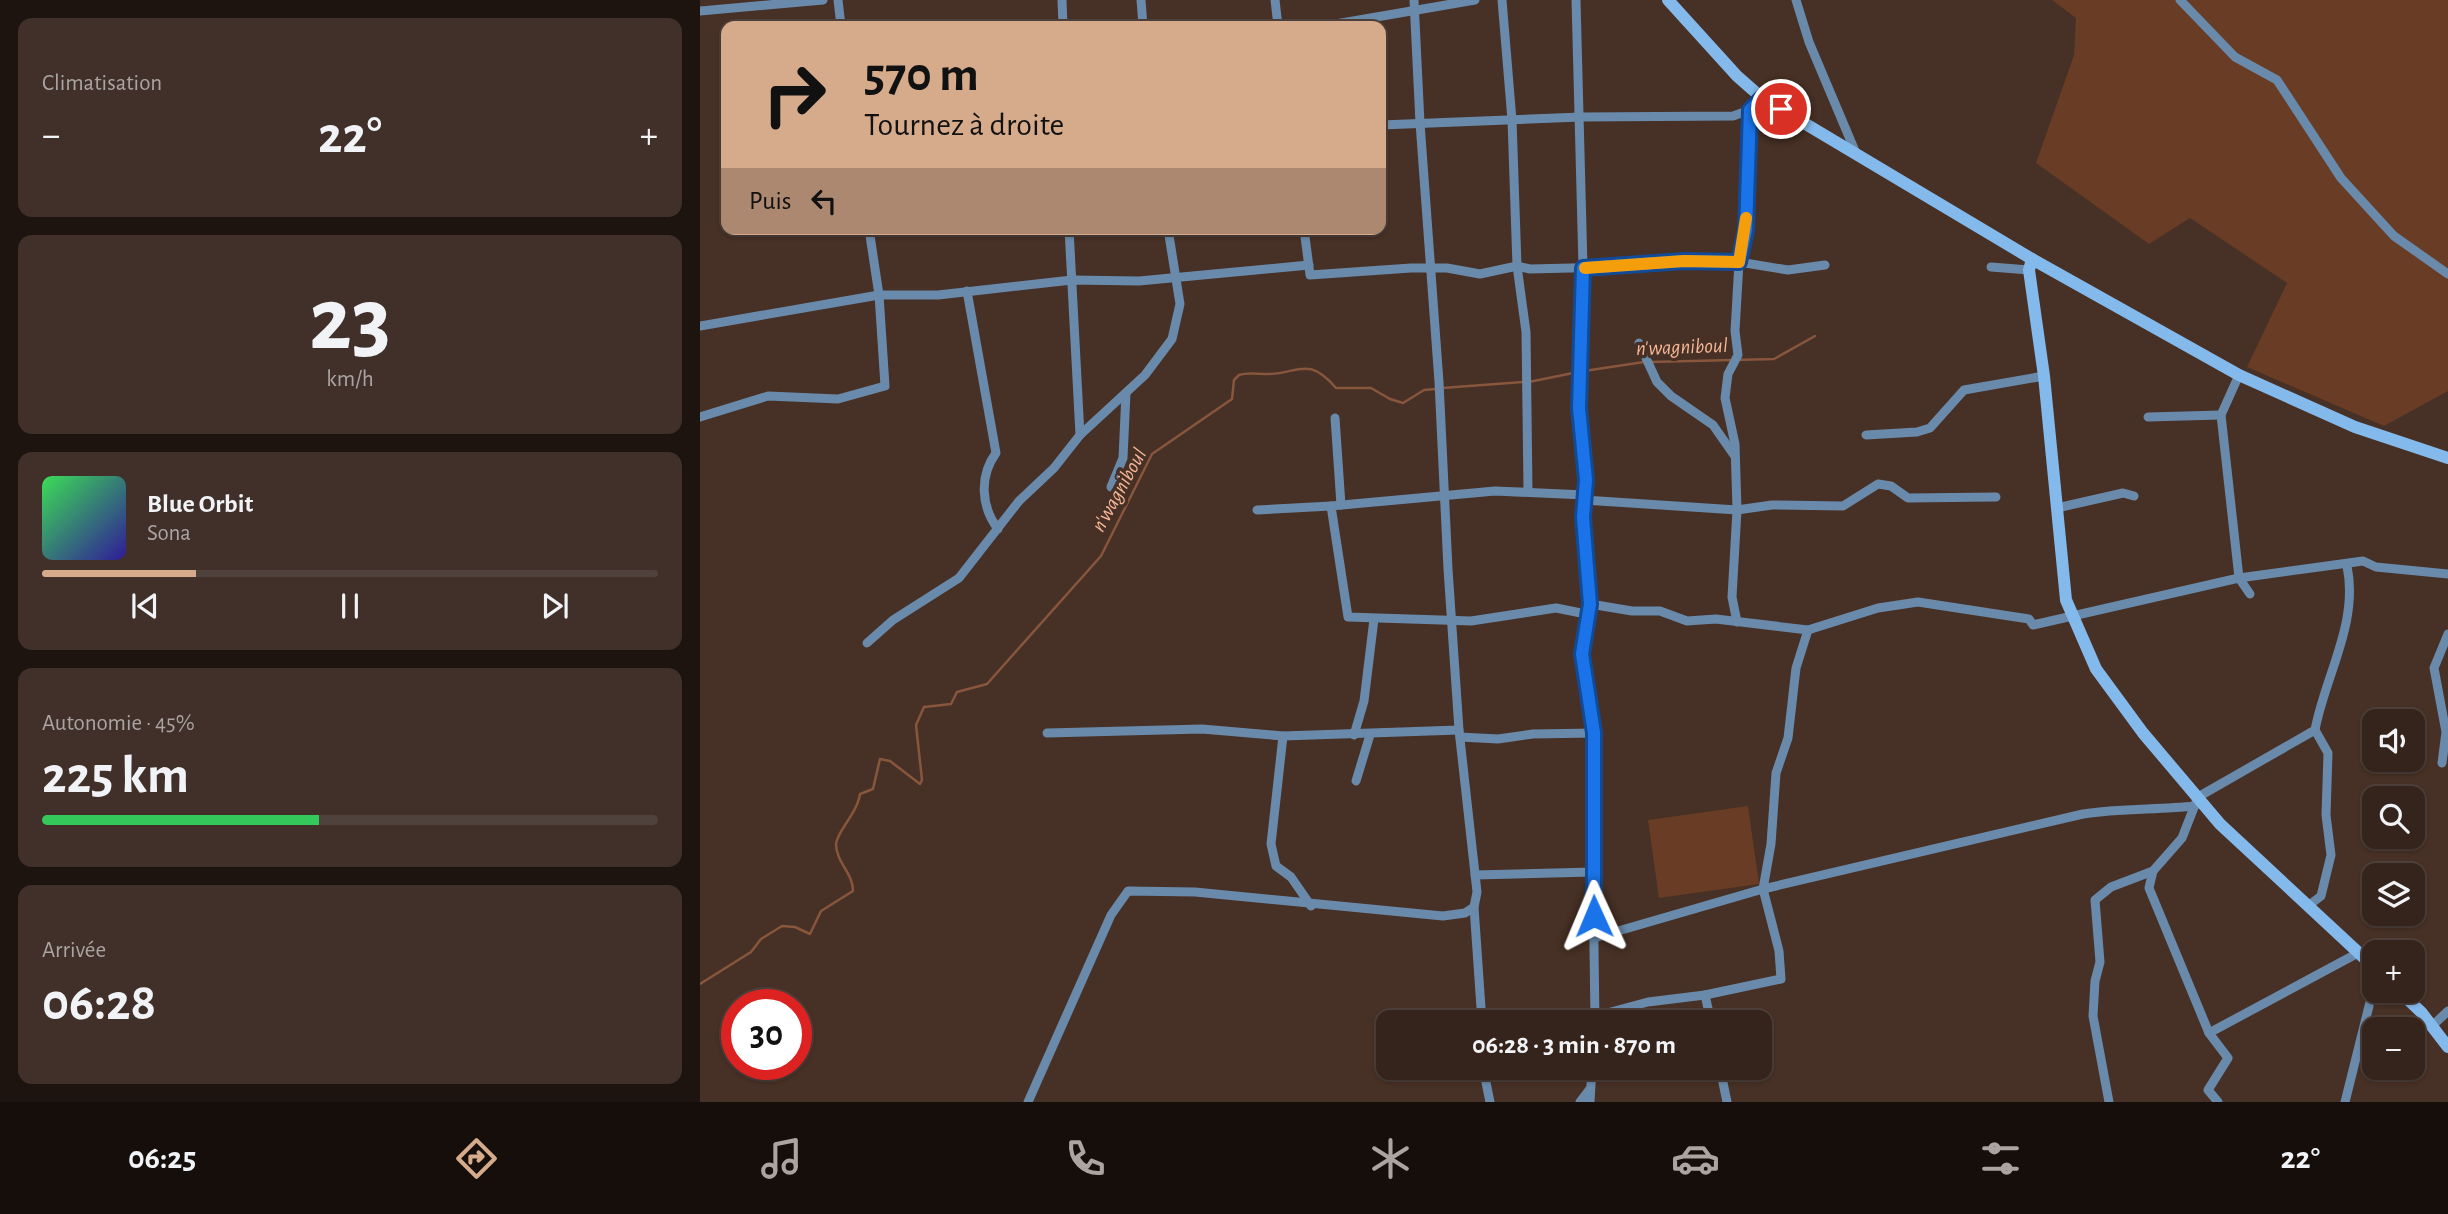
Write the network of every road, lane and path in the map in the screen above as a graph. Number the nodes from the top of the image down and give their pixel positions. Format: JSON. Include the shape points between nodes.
{"nodes":[{"id":1,"x":823,"y":0,"type":"edge"},
{"id":2,"x":838,"y":0,"type":"edge"},
{"id":3,"x":1062,"y":0,"type":"edge"},
{"id":4,"x":1141,"y":0,"type":"edge"},
{"id":5,"x":1275,"y":0,"type":"edge"},
{"id":6,"x":1475,"y":0,"type":"edge"},
{"id":7,"x":1502,"y":0,"type":"edge"},
{"id":8,"x":1576,"y":0,"type":"edge"},
{"id":9,"x":1668,"y":0,"type":"edge"},
{"id":10,"x":1796,"y":0,"type":"edge"},
{"id":11,"x":2180,"y":0,"type":"edge"},
{"id":12,"x":725,"y":4,"type":"edge"},
{"id":13,"x":1414,"y":5,"type":"edge"},
{"id":14,"x":700,"y":11,"type":"edge"},
{"id":15,"x":840,"y":21,"type":"edge"},
{"id":16,"x":1063,"y":21,"type":"edge"},
{"id":17,"x":1143,"y":21,"type":"edge"},
{"id":18,"x":1277,"y":21,"type":"edge"},
{"id":19,"x":1345,"y":21,"type":"edge"},
{"id":20,"x":1762,"y":98,"type":"junction"},
{"id":21,"x":1750,"y":110,"type":"junction"},
{"id":22,"x":1581,"y":117,"type":"junction"},
{"id":23,"x":1512,"y":120,"type":"junction"},
{"id":24,"x":1420,"y":122,"type":"junction"},
{"id":25,"x":1386,"y":125,"type":"edge"},
{"id":26,"x":1855,"y":151,"type":"junction"},
{"id":27,"x":870,"y":235,"type":"edge"},
{"id":28,"x":1069,"y":235,"type":"edge"},
{"id":29,"x":1169,"y":235,"type":"edge"},
{"id":30,"x":1305,"y":235,"type":"edge"},
{"id":31,"x":1739,"y":262,"type":"junction"},
{"id":32,"x":2031,"y":264,"type":"junction"},
{"id":33,"x":1309,"y":265,"type":"junction"},
{"id":34,"x":1825,"y":265,"type":"dead end"},
{"id":35,"x":1517,"y":266,"type":"junction"},
{"id":36,"x":1433,"y":268,"type":"junction"},
{"id":37,"x":1583,"y":268,"type":"junction"},
{"id":38,"x":1991,"y":268,"type":"dead end"},
{"id":39,"x":2448,"y":274,"type":"edge"},
{"id":40,"x":1174,"y":279,"type":"junction"},
{"id":41,"x":1072,"y":280,"type":"junction"},
{"id":42,"x":967,"y":291,"type":"junction"},
{"id":43,"x":879,"y":295,"type":"junction"},
{"id":44,"x":700,"y":326,"type":"edge"},
{"id":45,"x":1639,"y":343,"type":"dead end"},
{"id":46,"x":2239,"y":375,"type":"junction"},
{"id":47,"x":2044,"y":376,"type":"junction"},
{"id":48,"x":1126,"y":393,"type":"junction"},
{"id":49,"x":2221,"y":415,"type":"junction"},
{"id":50,"x":700,"y":417,"type":"edge"},
{"id":51,"x":2148,"y":417,"type":"dead end"},
{"id":52,"x":1335,"y":418,"type":"dead end"},
{"id":53,"x":1080,"y":435,"type":"junction"},
{"id":54,"x":1866,"y":435,"type":"dead end"},
{"id":55,"x":1735,"y":456,"type":"junction"},
{"id":56,"x":2448,"y":458,"type":"edge"},
{"id":57,"x":1111,"y":487,"type":"dead end"},
{"id":58,"x":1528,"y":491,"type":"junction"},
{"id":59,"x":1446,"y":495,"type":"junction"},
{"id":60,"x":2134,"y":496,"type":"dead end"},
{"id":61,"x":1996,"y":497,"type":"dead end"},
{"id":62,"x":1585,"y":498,"type":"junction"},
{"id":63,"x":1336,"y":505,"type":"junction"},
{"id":64,"x":2057,"y":508,"type":"junction"},
{"id":65,"x":1257,"y":510,"type":"dead end"},
{"id":66,"x":1737,"y":510,"type":"junction"},
{"id":67,"x":998,"y":529,"type":"junction"},
{"id":68,"x":2347,"y":566,"type":"junction"},
{"id":69,"x":2448,"y":574,"type":"edge"},
{"id":70,"x":2239,"y":578,"type":"junction"},
{"id":71,"x":2250,"y":594,"type":"dead end"},
{"id":72,"x":1590,"y":604,"type":"junction"},
{"id":73,"x":1587,"y":614,"type":"junction"},
{"id":74,"x":1452,"y":618,"type":"junction"},
{"id":75,"x":2074,"y":618,"type":"junction"},
{"id":76,"x":1374,"y":619,"type":"junction"},
{"id":77,"x":1737,"y":622,"type":"junction"},
{"id":78,"x":1808,"y":629,"type":"junction"},
{"id":79,"x":2448,"y":634,"type":"edge"},
{"id":80,"x":867,"y":643,"type":"dead end"},
{"id":81,"x":2315,"y":730,"type":"junction"},
{"id":82,"x":1047,"y":733,"type":"dead end"},
{"id":83,"x":1594,"y":733,"type":"junction"},
{"id":84,"x":1460,"y":734,"type":"junction"},
{"id":85,"x":1354,"y":735,"type":"junction"},
{"id":86,"x":1370,"y":735,"type":"junction"},
{"id":87,"x":1283,"y":736,"type":"junction"},
{"id":88,"x":2442,"y":763,"type":"dead end"},
{"id":89,"x":1356,"y":781,"type":"dead end"},
{"id":90,"x":2196,"y":801,"type":"junction"},
{"id":91,"x":2153,"y":870,"type":"junction"},
{"id":92,"x":1593,"y":872,"type":"junction"},
{"id":93,"x":1475,"y":875,"type":"junction"},
{"id":94,"x":1763,"y":889,"type":"junction"},
{"id":95,"x":1311,"y":906,"type":"junction"},
{"id":96,"x":2308,"y":906,"type":"junction"},
{"id":97,"x":1474,"y":907,"type":"junction"},
{"id":98,"x":1594,"y":938,"type":"junction"},
{"id":99,"x":2358,"y":953,"type":"junction"},
{"id":100,"x":2362,"y":957,"type":"edge"},
{"id":101,"x":1705,"y":995,"type":"junction"},
{"id":102,"x":2370,"y":1003,"type":"edge"},
{"id":103,"x":2411,"y":1003,"type":"edge"},
{"id":104,"x":1481,"y":1010,"type":"edge"},
{"id":105,"x":1595,"y":1010,"type":"edge"},
{"id":106,"x":1623,"y":1010,"type":"edge"},
{"id":107,"x":1708,"y":1010,"type":"edge"},
{"id":108,"x":2448,"y":1011,"type":"edge"},
{"id":109,"x":2432,"y":1026,"type":"junction"},
{"id":110,"x":2209,"y":1033,"type":"junction"},
{"id":111,"x":2448,"y":1047,"type":"edge"},
{"id":112,"x":1485,"y":1080,"type":"edge"},
{"id":113,"x":1591,"y":1080,"type":"edge"},
{"id":114,"x":1722,"y":1080,"type":"edge"},
{"id":115,"x":1590,"y":1089,"type":"junction"},
{"id":116,"x":1027,"y":1102,"type":"edge"},
{"id":117,"x":1490,"y":1102,"type":"edge"},
{"id":118,"x":1580,"y":1102,"type":"edge"},
{"id":119,"x":1590,"y":1102,"type":"edge"},
{"id":120,"x":1727,"y":1102,"type":"edge"},
{"id":121,"x":2109,"y":1102,"type":"edge"},
{"id":122,"x":2218,"y":1102,"type":"edge"},
{"id":123,"x":2345,"y":1102,"type":"edge"}],
"edges":[{"from":1,"to":12,"type":"street"},
{"from":2,"to":15,"type":"street"},
{"from":3,"to":16,"type":"street"},
{"from":4,"to":17,"type":"street"},
{"from":5,"to":18,"type":"street"},
{"from":6,"to":13,"type":"street"},
{"from":7,"to":23,"type":"street"},
{"from":8,"to":22,"type":"street"},
{"from":9,"to":20,"type":"main road"},
{"from":10,"to":26,"type":"street"},
{"from":11,"to":39,"type":"street","via":[[2235,57],[2277,80],[2341,178],[2393,236]]},
{"from":12,"to":14,"type":"street"},
{"from":13,"to":19,"type":"street"},
{"from":13,"to":24,"type":"street"},
{"from":20,"to":21,"type":"street"},
{"from":20,"to":26,"type":"main road"},
{"from":21,"to":22,"type":"street","via":[[1733,116]]},
{"from":21,"to":31,"type":"street","via":[[1746,230]]},
{"from":22,"to":23,"type":"street"},
{"from":22,"to":37,"type":"street"},
{"from":23,"to":24,"type":"street"},
{"from":23,"to":35,"type":"street"},
{"from":24,"to":25,"type":"street"},
{"from":24,"to":36,"type":"street"},
{"from":26,"to":32,"type":"main road"},
{"from":27,"to":43,"type":"street"},
{"from":28,"to":41,"type":"street"},
{"from":29,"to":40,"type":"street"},
{"from":30,"to":33,"type":"street"},
{"from":31,"to":34,"type":"street","via":[[1788,270]]},
{"from":31,"to":37,"type":"street"},
{"from":31,"to":55,"type":"street","via":[[1738,355],[1728,374],[1725,398]]},
{"from":32,"to":38,"type":"street"},
{"from":32,"to":46,"type":"main road"},
{"from":32,"to":47,"type":"main road"},
{"from":33,"to":36,"type":"street","via":[[1310,275]]},
{"from":33,"to":40,"type":"street"},
{"from":35,"to":36,"type":"street","via":[[1480,274]]},
{"from":35,"to":37,"type":"street","via":[[1530,270]]},
{"from":35,"to":58,"type":"street","via":[[1526,332]]},
{"from":36,"to":59,"type":"street"},
{"from":37,"to":62,"type":"street","via":[[1579,408]]},
{"from":40,"to":41,"type":"street"},
{"from":40,"to":48,"type":"street","via":[[1180,304],[1172,339]]},
{"from":41,"to":42,"type":"street"},
{"from":41,"to":53,"type":"street"},
{"from":42,"to":43,"type":"street"},
{"from":42,"to":67,"type":"street","via":[[996,453],[987,465],[984,495],[988,516]]},
{"from":43,"to":44,"type":"street"},
{"from":43,"to":50,"type":"street","via":[[885,386],[838,399],[768,396]]},
{"from":45,"to":55,"type":"street","via":[[1657,382],[1713,425]]},
{"from":46,"to":49,"type":"street"},
{"from":46,"to":56,"type":"main road","via":[[2355,427]]},
{"from":47,"to":54,"type":"street","via":[[1964,390],[1930,428]]},
{"from":47,"to":64,"type":"main road"},
{"from":48,"to":53,"type":"street"},
{"from":48,"to":57,"type":"street","via":[[1123,458]]},
{"from":49,"to":51,"type":"street"},
{"from":49,"to":70,"type":"street"},
{"from":52,"to":63,"type":"street"},
{"from":53,"to":67,"type":"street"},
{"from":55,"to":66,"type":"street"},
{"from":58,"to":59,"type":"street"},
{"from":58,"to":62,"type":"street"},
{"from":59,"to":63,"type":"street"},
{"from":59,"to":74,"type":"street"},
{"from":60,"to":64,"type":"street","via":[[2123,493]]},
{"from":61,"to":66,"type":"street","via":[[1908,498],[1891,486],[1878,484],[1843,506],[1772,505]]},
{"from":62,"to":66,"type":"street"},
{"from":62,"to":72,"type":"street"},
{"from":63,"to":65,"type":"street"},
{"from":63,"to":76,"type":"street","via":[[1348,617]]},
{"from":64,"to":75,"type":"main road","via":[[2066,600]]},
{"from":66,"to":77,"type":"street","via":[[1732,597]]},
{"from":67,"to":80,"type":"street","via":[[960,578],[893,620]]},
{"from":68,"to":69,"type":"street","via":[[2363,561],[2376,567]]},
{"from":68,"to":70,"type":"street"},
{"from":68,"to":81,"type":"street","via":[[2351,584],[2338,662],[2321,697]]},
{"from":70,"to":71,"type":"street"},
{"from":70,"to":75,"type":"street"},
{"from":72,"to":73,"type":"street"},
{"from":72,"to":77,"type":"street","via":[[1660,611],[1687,621]]},
{"from":73,"to":74,"type":"street","via":[[1556,608],[1471,621]]},
{"from":73,"to":83,"type":"street","via":[[1582,654]]},
{"from":74,"to":76,"type":"street"},
{"from":74,"to":84,"type":"street"},
{"from":75,"to":78,"type":"street","via":[[2033,625],[2029,619],[1917,602],[1878,608]]},
{"from":75,"to":90,"type":"main road","via":[[2096,669]]},
{"from":76,"to":85,"type":"street","via":[[1364,701]]},
{"from":77,"to":78,"type":"street"},
{"from":78,"to":94,"type":"street","via":[[1796,668],[1788,738],[1776,773]]},
{"from":79,"to":88,"type":"street","via":[[2434,668],[2446,733]]},
{"from":81,"to":90,"type":"street"},
{"from":81,"to":96,"type":"street","via":[[2328,753],[2326,815],[2331,855],[2321,896]]},
{"from":82,"to":87,"type":"street","via":[[1202,729]]},
{"from":83,"to":84,"type":"street","via":[[1498,739]]},
{"from":83,"to":92,"type":"street"},
{"from":84,"to":86,"type":"street"},
{"from":84,"to":93,"type":"street"},
{"from":85,"to":86,"type":"street"},
{"from":85,"to":87,"type":"street"},
{"from":86,"to":89,"type":"street"},
{"from":87,"to":95,"type":"street","via":[[1271,844],[1276,866],[1291,877]]},
{"from":90,"to":91,"type":"street","via":[[2182,838]]},
{"from":90,"to":94,"type":"street","via":[[2161,809],[2082,814]]},
{"from":90,"to":96,"type":"main road"},
{"from":91,"to":110,"type":"street","via":[[2149,888],[2153,900]]},
{"from":91,"to":121,"type":"street","via":[[2111,887],[2095,900],[2100,962],[2093,1016]]},
{"from":92,"to":93,"type":"street"},
{"from":92,"to":98,"type":"street"},
{"from":93,"to":97,"type":"street"},
{"from":94,"to":98,"type":"street"},
{"from":94,"to":101,"type":"street","via":[[1779,951],[1781,979]]},
{"from":95,"to":97,"type":"street","via":[[1443,916]]},
{"from":95,"to":116,"type":"street","via":[[1195,892],[1128,891],[1111,915]]},
{"from":96,"to":99,"type":"main road"},
{"from":97,"to":104,"type":"street"},
{"from":98,"to":105,"type":"street"},
{"from":99,"to":100,"type":"main road"},
{"from":99,"to":110,"type":"street"},
{"from":101,"to":106,"type":"street"},
{"from":101,"to":107,"type":"street"},
{"from":102,"to":123,"type":"street"},
{"from":103,"to":109,"type":"main road"},
{"from":108,"to":109,"type":"street"},
{"from":109,"to":111,"type":"main road"},
{"from":110,"to":122,"type":"street","via":[[2228,1058],[2208,1090]]},
{"from":112,"to":117,"type":"street"},
{"from":113,"to":115,"type":"street"},
{"from":114,"to":120,"type":"street"},
{"from":115,"to":118,"type":"street"},
{"from":115,"to":119,"type":"street"}]}
